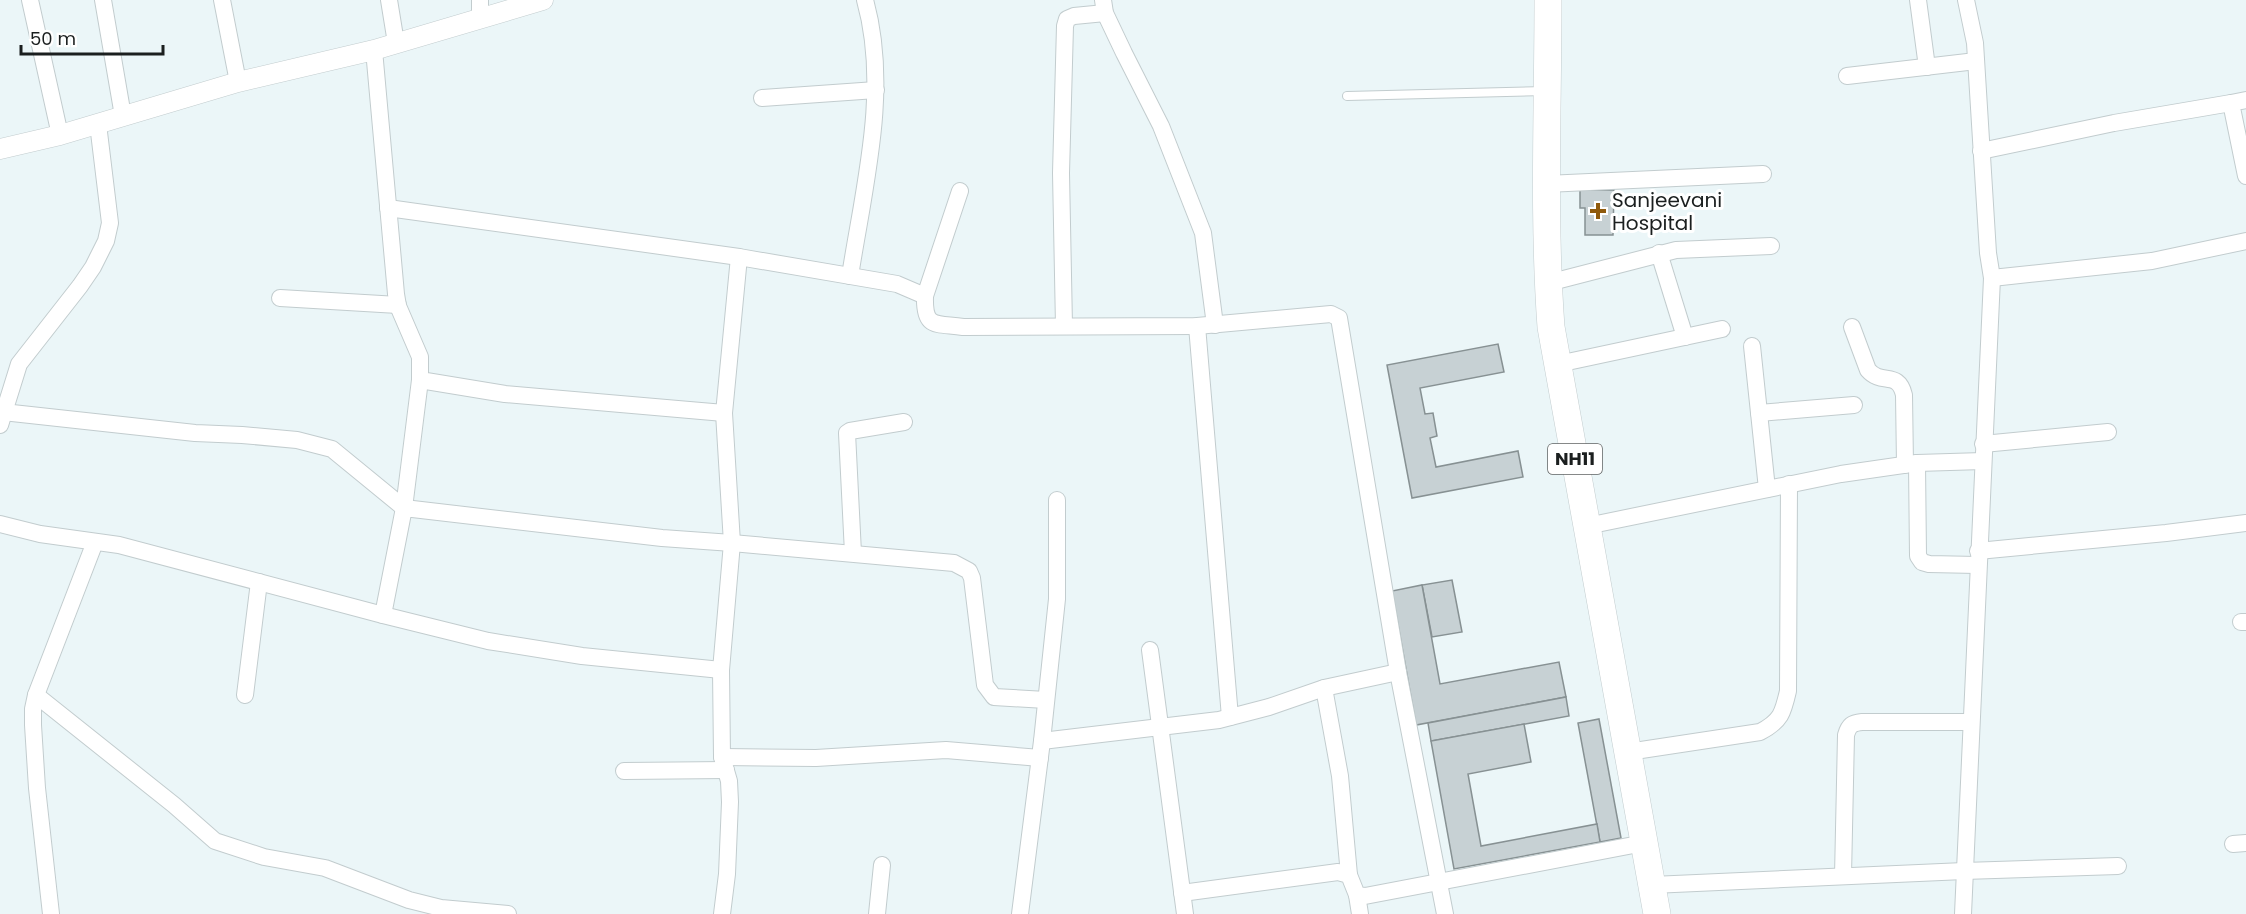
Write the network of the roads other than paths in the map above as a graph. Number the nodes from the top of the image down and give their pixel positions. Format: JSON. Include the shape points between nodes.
{"nodes":[{"id":1,"x":30,"y":0,"type":"edge"},
{"id":2,"x":103,"y":0,"type":"edge"},
{"id":3,"x":222,"y":0,"type":"edge"},
{"id":4,"x":389,"y":0,"type":"edge"},
{"id":5,"x":543,"y":0,"type":"edge"},
{"id":6,"x":865,"y":0,"type":"edge"},
{"id":7,"x":1548,"y":0,"type":"edge"},
{"id":8,"x":1918,"y":0,"type":"edge"},
{"id":9,"x":1965,"y":0,"type":"edge"},
{"id":10,"x":1104,"y":6,"type":"edge"},
{"id":11,"x":480,"y":9,"type":"edge"},
{"id":12,"x":396,"y":43,"type":"junction"},
{"id":13,"x":374,"y":50,"type":"junction"},
{"id":14,"x":1976,"y":61,"type":"junction"},
{"id":15,"x":1927,"y":67,"type":"junction"},
{"id":16,"x":1847,"y":76,"type":"dead end"},
{"id":17,"x":238,"y":82,"type":"junction"},
{"id":18,"x":876,"y":90,"type":"junction"},
{"id":19,"x":1548,"y":90,"type":"junction"},
{"id":20,"x":1347,"y":96,"type":"dead end"},
{"id":21,"x":762,"y":98,"type":"dead end"},
{"id":22,"x":2239,"y":101,"type":"edge"},
{"id":23,"x":123,"y":116,"type":"junction"},
{"id":24,"x":98,"y":124,"type":"junction"},
{"id":25,"x":60,"y":135,"type":"junction"},
{"id":26,"x":0,"y":150,"type":"edge"},
{"id":27,"x":1982,"y":151,"type":"junction"},
{"id":28,"x":1763,"y":174,"type":"dead end"},
{"id":29,"x":2246,"y":176,"type":"edge"},
{"id":30,"x":1546,"y":184,"type":"junction"},
{"id":31,"x":960,"y":191,"type":"dead end"},
{"id":32,"x":388,"y":208,"type":"junction"},
{"id":33,"x":2246,"y":241,"type":"edge"},
{"id":34,"x":1771,"y":246,"type":"dead end"},
{"id":35,"x":1659,"y":253,"type":"junction"},
{"id":36,"x":739,"y":257,"type":"junction"},
{"id":37,"x":850,"y":276,"type":"junction"},
{"id":38,"x":1992,"y":278,"type":"junction"},
{"id":39,"x":1548,"y":283,"type":"junction"},
{"id":40,"x":925,"y":296,"type":"junction"},
{"id":41,"x":280,"y":298,"type":"dead end"},
{"id":42,"x":398,"y":305,"type":"junction"},
{"id":43,"x":1215,"y":325,"type":"junction"},
{"id":44,"x":1064,"y":326,"type":"junction"},
{"id":45,"x":1197,"y":326,"type":"junction"},
{"id":46,"x":1852,"y":327,"type":"dead end"},
{"id":47,"x":1722,"y":329,"type":"dead end"},
{"id":48,"x":1685,"y":337,"type":"junction"},
{"id":49,"x":1752,"y":346,"type":"dead end"},
{"id":50,"x":19,"y":364,"type":"junction"},
{"id":51,"x":1558,"y":364,"type":"junction"},
{"id":52,"x":420,"y":380,"type":"junction"},
{"id":53,"x":0,"y":386,"type":"edge"},
{"id":54,"x":1854,"y":405,"type":"dead end"},
{"id":55,"x":724,"y":413,"type":"junction"},
{"id":56,"x":1759,"y":413,"type":"junction"},
{"id":57,"x":2,"y":419,"type":"edge"},
{"id":58,"x":904,"y":422,"type":"dead end"},
{"id":59,"x":2108,"y":432,"type":"dead end"},
{"id":60,"x":1983,"y":444,"type":"junction"},
{"id":61,"x":1983,"y":461,"type":"junction"},
{"id":62,"x":1911,"y":464,"type":"junction"},
{"id":63,"x":1789,"y":484,"type":"junction"},
{"id":64,"x":1767,"y":489,"type":"junction"},
{"id":65,"x":1057,"y":500,"type":"dead end"},
{"id":66,"x":404,"y":508,"type":"junction"},
{"id":67,"x":2246,"y":523,"type":"edge"},
{"id":68,"x":0,"y":524,"type":"edge"},
{"id":69,"x":1587,"y":526,"type":"junction"},
{"id":70,"x":95,"y":542,"type":"junction"},
{"id":71,"x":732,"y":543,"type":"junction"},
{"id":72,"x":853,"y":553,"type":"junction"},
{"id":73,"x":1978,"y":558,"type":"junction"},
{"id":74,"x":259,"y":582,"type":"junction"},
{"id":75,"x":382,"y":615,"type":"junction"},
{"id":76,"x":1150,"y":650,"type":"dead end"},
{"id":77,"x":721,"y":670,"type":"junction"},
{"id":78,"x":1398,"y":672,"type":"junction"},
{"id":79,"x":1324,"y":688,"type":"junction"},
{"id":80,"x":36,"y":695,"type":"junction"},
{"id":81,"x":245,"y":695,"type":"dead end"},
{"id":82,"x":1046,"y":700,"type":"junction"},
{"id":83,"x":1230,"y":717,"type":"junction"},
{"id":84,"x":1970,"y":722,"type":"junction"},
{"id":85,"x":1159,"y":726,"type":"junction"},
{"id":86,"x":1041,"y":749,"type":"junction"},
{"id":87,"x":1628,"y":752,"type":"junction"},
{"id":88,"x":724,"y":764,"type":"junction"},
{"id":89,"x":624,"y":771,"type":"dead end"},
{"id":90,"x":1644,"y":843,"type":"junction"},
{"id":91,"x":882,"y":865,"type":"dead end"},
{"id":92,"x":2118,"y":866,"type":"dead end"},
{"id":93,"x":1964,"y":871,"type":"junction"},
{"id":94,"x":1349,"y":875,"type":"junction"},
{"id":95,"x":1843,"y":876,"type":"junction"},
{"id":96,"x":1440,"y":882,"type":"junction"},
{"id":97,"x":1652,"y":885,"type":"junction"},
{"id":98,"x":1182,"y":893,"type":"junction"},
{"id":99,"x":1358,"y":895,"type":"junction"},
{"id":100,"x":51,"y":914,"type":"edge"},
{"id":101,"x":508,"y":914,"type":"edge"},
{"id":102,"x":722,"y":914,"type":"edge"},
{"id":103,"x":877,"y":914,"type":"edge"},
{"id":104,"x":1020,"y":914,"type":"edge"},
{"id":105,"x":1185,"y":914,"type":"edge"},
{"id":106,"x":1360,"y":914,"type":"edge"},
{"id":107,"x":1444,"y":914,"type":"edge"},
{"id":108,"x":1657,"y":914,"type":"edge"},
{"id":109,"x":1963,"y":914,"type":"edge"}],
"edges":[{"from":1,"to":25,"type":"street"},
{"from":2,"to":23,"type":"street"},
{"from":3,"to":17,"type":"street"},
{"from":4,"to":12,"type":"street"},
{"from":5,"to":11,"type":"street"},
{"from":6,"to":18,"type":"street","via":[[872,25]]},
{"from":7,"to":19,"type":"highway","number":"NH11"},
{"from":8,"to":15,"type":"street"},
{"from":9,"to":14,"type":"street"},
{"from":10,"to":43,"type":"street","via":[[1161,126],[1203,233]]},
{"from":10,"to":44,"type":"street","via":[[1074,15],[1065,26],[1061,172]]},
{"from":11,"to":12,"type":"street"},
{"from":12,"to":13,"type":"street"},
{"from":13,"to":17,"type":"street"},
{"from":13,"to":32,"type":"street"},
{"from":14,"to":15,"type":"street"},
{"from":14,"to":27,"type":"street"},
{"from":15,"to":16,"type":"street"},
{"from":17,"to":23,"type":"street"},
{"from":18,"to":21,"type":"street"},
{"from":18,"to":37,"type":"street"},
{"from":19,"to":20,"type":"lane"},
{"from":19,"to":30,"type":"highway","number":"NH11"},
{"from":22,"to":27,"type":"street"},
{"from":22,"to":29,"type":"street"},
{"from":23,"to":24,"type":"street"},
{"from":24,"to":25,"type":"street"},
{"from":24,"to":50,"type":"street","via":[[110,223],[106,241],[80,286]]},
{"from":25,"to":26,"type":"street"},
{"from":27,"to":38,"type":"street"},
{"from":28,"to":30,"type":"street"},
{"from":30,"to":39,"type":"highway","number":"NH11"},
{"from":31,"to":40,"type":"street"},
{"from":32,"to":36,"type":"street"},
{"from":32,"to":42,"type":"street"},
{"from":33,"to":38,"type":"street","via":[[2152,261]]},
{"from":34,"to":35,"type":"street"},
{"from":35,"to":39,"type":"street"},
{"from":35,"to":48,"type":"street"},
{"from":36,"to":37,"type":"street"},
{"from":36,"to":55,"type":"street"},
{"from":37,"to":40,"type":"street","via":[[897,284]]},
{"from":38,"to":60,"type":"street"},
{"from":39,"to":51,"type":"highway","number":"NH11"},
{"from":40,"to":44,"type":"street","via":[[924,314],[937,324]]},
{"from":41,"to":42,"type":"street"},
{"from":42,"to":52,"type":"street","via":[[420,357]]},
{"from":43,"to":45,"type":"street"},
{"from":43,"to":78,"type":"street","via":[[1331,314],[1339,318]]},
{"from":44,"to":45,"type":"street"},
{"from":45,"to":83,"type":"street"},
{"from":46,"to":62,"type":"street","via":[[1873,376],[1898,381],[1902,386]]},
{"from":47,"to":48,"type":"street"},
{"from":48,"to":51,"type":"street"},
{"from":49,"to":56,"type":"street"},
{"from":50,"to":53,"type":"street"},
{"from":50,"to":57,"type":"street"},
{"from":51,"to":69,"type":"highway","number":"NH11"},
{"from":52,"to":55,"type":"street","via":[[505,394]]},
{"from":52,"to":66,"type":"street"},
{"from":54,"to":56,"type":"street"},
{"from":55,"to":71,"type":"street"},
{"from":56,"to":64,"type":"street"},
{"from":57,"to":66,"type":"street","via":[[275,438],[321,446],[332,449]]},
{"from":58,"to":72,"type":"street","via":[[847,433]]},
{"from":59,"to":60,"type":"street"},
{"from":60,"to":61,"type":"street"},
{"from":61,"to":62,"type":"street"},
{"from":61,"to":73,"type":"street"},
{"from":62,"to":63,"type":"street"},
{"from":62,"to":73,"type":"street","via":[[1918,556],[1922,562]]},
{"from":63,"to":64,"type":"street"},
{"from":63,"to":87,"type":"street","via":[[1788,691],[1784,710],[1775,724],[1760,732]]},
{"from":64,"to":69,"type":"street"},
{"from":65,"to":82,"type":"street","via":[[1057,599]]},
{"from":66,"to":71,"type":"street"},
{"from":66,"to":75,"type":"street"},
{"from":67,"to":73,"type":"street"},
{"from":68,"to":70,"type":"street"},
{"from":69,"to":87,"type":"highway","number":"NH11"},
{"from":70,"to":74,"type":"street"},
{"from":70,"to":80,"type":"street"},
{"from":71,"to":72,"type":"street"},
{"from":71,"to":77,"type":"street"},
{"from":72,"to":82,"type":"street","via":[[954,563],[969,571],[989,692],[994,697]]},
{"from":73,"to":84,"type":"street"},
{"from":74,"to":75,"type":"street"},
{"from":74,"to":81,"type":"street"},
{"from":75,"to":77,"type":"street","via":[[488,641],[582,656]]},
{"from":76,"to":85,"type":"street"},
{"from":77,"to":88,"type":"street"},
{"from":78,"to":79,"type":"street"},
{"from":78,"to":96,"type":"street"},
{"from":79,"to":83,"type":"street"},
{"from":79,"to":94,"type":"street","via":[[1340,776]]},
{"from":80,"to":100,"type":"street","via":[[36,778]]},
{"from":80,"to":101,"type":"street","via":[[215,841],[264,857],[325,868],[441,908]]},
{"from":82,"to":86,"type":"street"},
{"from":83,"to":85,"type":"street"},
{"from":84,"to":93,"type":"street"},
{"from":84,"to":95,"type":"street","via":[[1862,722],[1848,728]]},
{"from":85,"to":86,"type":"street"},
{"from":85,"to":98,"type":"street"},
{"from":86,"to":88,"type":"street","via":[[946,750]]},
{"from":86,"to":104,"type":"street"},
{"from":87,"to":90,"type":"highway","number":"NH11"},
{"from":88,"to":89,"type":"street"},
{"from":88,"to":102,"type":"street","via":[[730,802]]},
{"from":90,"to":96,"type":"street"},
{"from":90,"to":97,"type":"highway","number":"NH11"},
{"from":91,"to":103,"type":"street"},
{"from":92,"to":93,"type":"street"},
{"from":93,"to":95,"type":"street"},
{"from":93,"to":109,"type":"street"},
{"from":94,"to":98,"type":"street","via":[[1338,872]]},
{"from":94,"to":99,"type":"street"},
{"from":95,"to":97,"type":"street"},
{"from":96,"to":99,"type":"street"},
{"from":96,"to":107,"type":"street"},
{"from":97,"to":108,"type":"highway","number":"NH11"},
{"from":98,"to":105,"type":"street"},
{"from":99,"to":106,"type":"street"}]}
